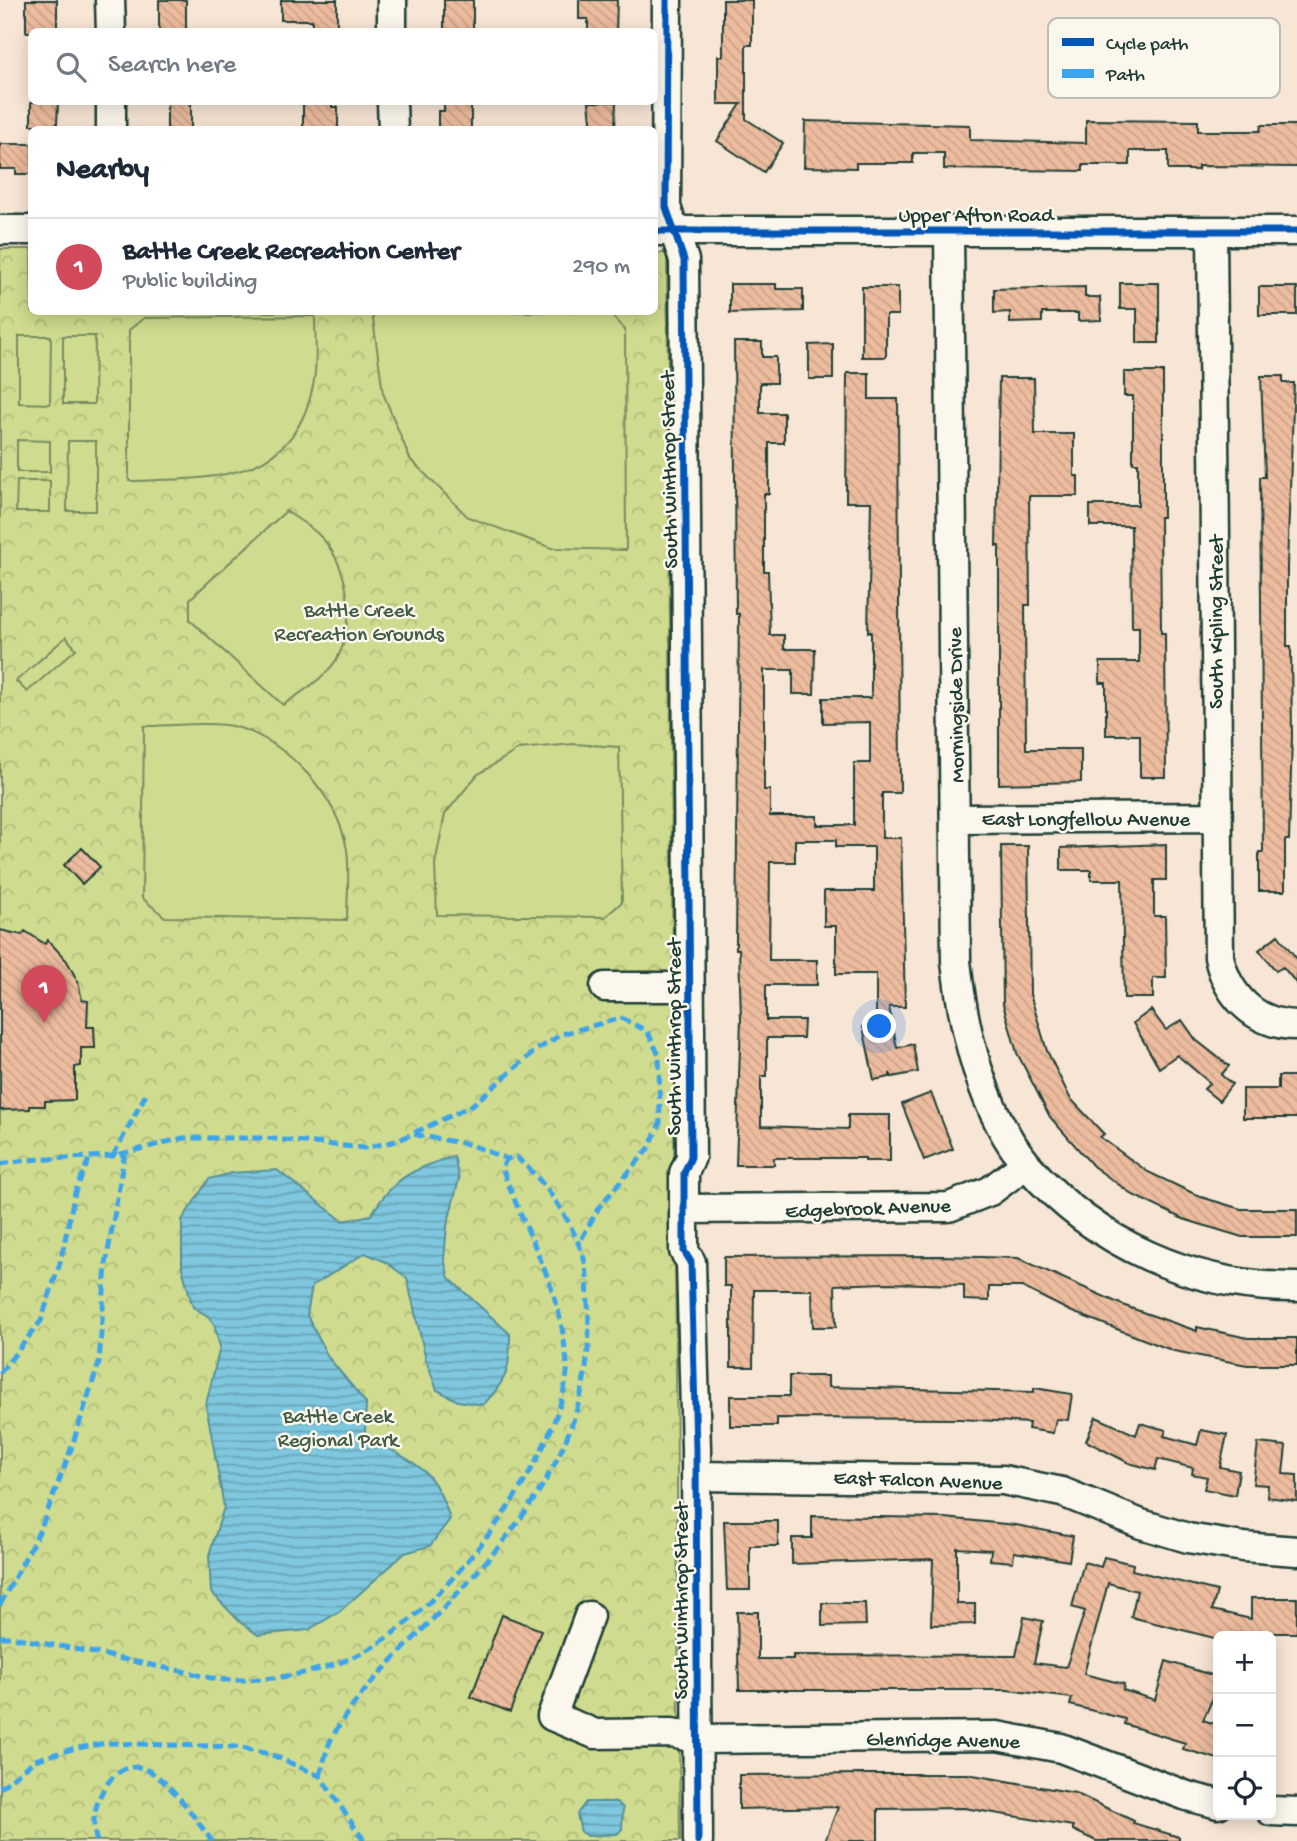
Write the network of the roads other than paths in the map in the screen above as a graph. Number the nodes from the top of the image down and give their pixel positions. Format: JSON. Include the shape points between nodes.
{"nodes":[{"id":1,"x":110,"y":0,"type":"edge"},
{"id":2,"x":392,"y":0,"type":"edge"},
{"id":3,"x":667,"y":0,"type":"edge"},
{"id":4,"x":111,"y":28,"type":"edge"},
{"id":5,"x":392,"y":28,"type":"edge"},
{"id":6,"x":111,"y":105,"type":"edge"},
{"id":7,"x":392,"y":105,"type":"edge"},
{"id":8,"x":111,"y":126,"type":"edge"},
{"id":9,"x":393,"y":126,"type":"edge"},
{"id":10,"x":0,"y":230,"type":"edge"},
{"id":11,"x":28,"y":230,"type":"edge"},
{"id":12,"x":665,"y":231,"type":"edge"},
{"id":13,"x":949,"y":231,"type":"junction"},
{"id":14,"x":1297,"y":231,"type":"edge"},
{"id":15,"x":1212,"y":232,"type":"junction"},
{"id":16,"x":1217,"y":817,"type":"junction"},
{"id":17,"x":956,"y":818,"type":"junction"},
{"id":18,"x":606,"y":987,"type":"dead end"},
{"id":19,"x":690,"y":987,"type":"junction"},
{"id":20,"x":1297,"y":1025,"type":"edge"},
{"id":21,"x":1026,"y":1164,"type":"junction"},
{"id":22,"x":691,"y":1209,"type":"junction"},
{"id":23,"x":1297,"y":1287,"type":"edge"},
{"id":24,"x":696,"y":1476,"type":"junction"},
{"id":25,"x":1297,"y":1551,"type":"edge"},
{"id":26,"x":589,"y":1616,"type":"dead end"},
{"id":27,"x":699,"y":1739,"type":"junction"},
{"id":28,"x":1213,"y":1803,"type":"edge"},
{"id":29,"x":1276,"y":1811,"type":"edge"},
{"id":30,"x":1297,"y":1812,"type":"edge"},
{"id":31,"x":698,"y":1841,"type":"edge"}],
"edges":[{"from":1,"to":4,"type":"street"},
{"from":2,"to":5,"type":"street"},
{"from":3,"to":12,"type":"street","name":"South Winthrop Street"},
{"from":6,"to":8,"type":"street"},
{"from":7,"to":9,"type":"street"},
{"from":10,"to":11,"type":"street"},
{"from":12,"to":13,"type":"street","name":"Upper Afton Road"},
{"from":12,"to":19,"type":"street","name":"South Winthrop Street","via":[[684,260]]},
{"from":13,"to":15,"type":"street","name":"Upper Afton Road"},
{"from":13,"to":17,"type":"street","name":"Morningside Drive"},
{"from":14,"to":15,"type":"street","name":"Upper Afton Road"},
{"from":15,"to":16,"type":"street","name":"South Kipling Street"},
{"from":16,"to":17,"type":"street","name":"East Longfellow Avenue"},
{"from":16,"to":20,"type":"street","name":"South Kipling Street","via":[[1223,977],[1243,1005],[1273,1022]]},
{"from":17,"to":21,"type":"street","name":"Morningside Drive","via":[[956,961],[961,1007],[985,1088]]},
{"from":18,"to":19,"type":"street"},
{"from":19,"to":22,"type":"street","name":"South Winthrop Street","via":[[691,1157],[684,1173]]},
{"from":21,"to":22,"type":"street","name":"Edgebrook Avenue","via":[[990,1191],[949,1207]]},
{"from":21,"to":23,"type":"street","via":[[1064,1202],[1139,1252],[1211,1278]]},
{"from":22,"to":24,"type":"street","name":"South Winthrop Street","via":[[684,1251],[691,1262]]},
{"from":24,"to":25,"type":"street","name":"East Falcon Avenue","via":[[1003,1480],[1062,1492],[1188,1538]]},
{"from":24,"to":27,"type":"street","name":"South Winthrop Street"},
{"from":26,"to":27,"type":"street","name":"Glenridge Avenue","via":[[552,1716],[595,1734],[671,1733]]},
{"from":27,"to":28,"type":"street","name":"Glenridge Avenue","via":[[997,1736],[1061,1748]]},
{"from":27,"to":31,"type":"street","name":"South Winthrop Street"},
{"from":29,"to":30,"type":"street"}]}
